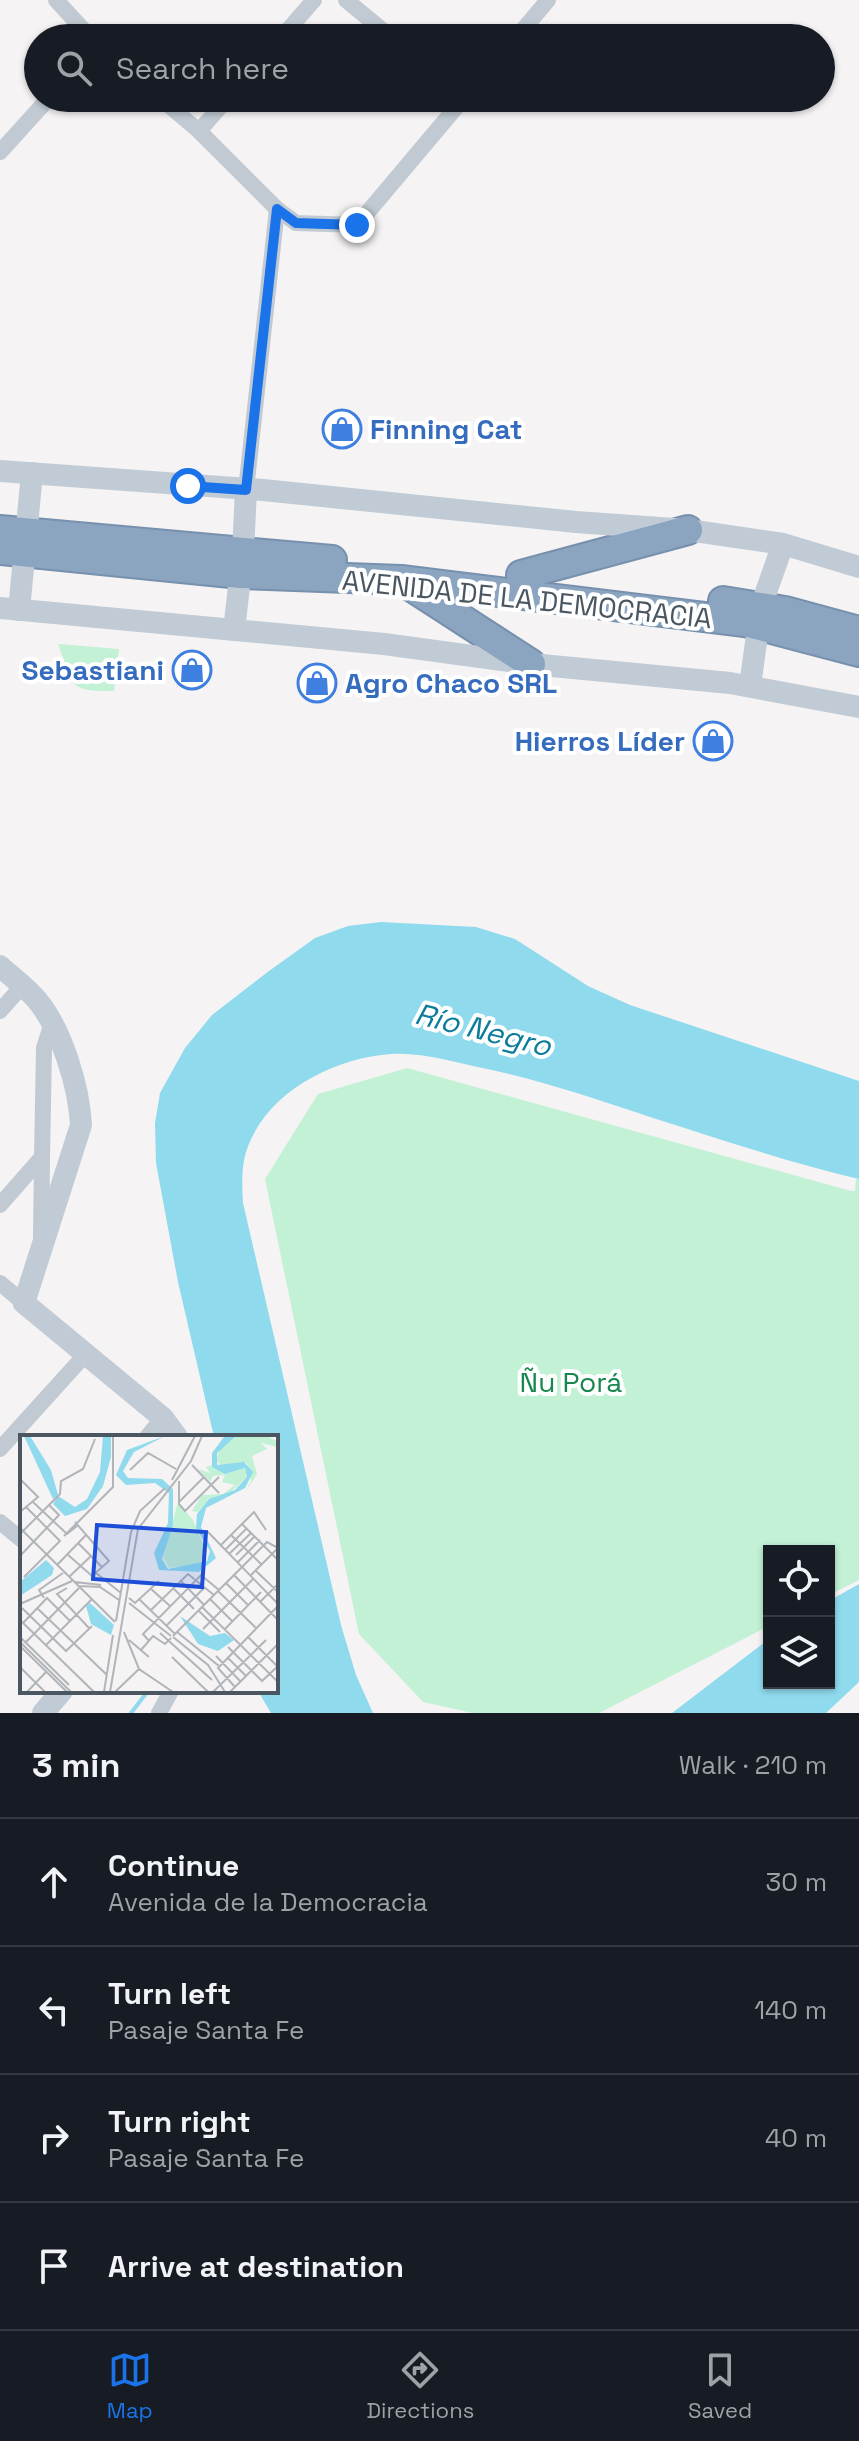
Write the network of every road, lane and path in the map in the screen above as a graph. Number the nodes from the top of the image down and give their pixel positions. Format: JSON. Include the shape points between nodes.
{"nodes":[{"id":1,"x":56,"y":0,"type":"edge"},
{"id":2,"x":314,"y":0,"type":"edge"},
{"id":3,"x":346,"y":0,"type":"edge"},
{"id":4,"x":548,"y":0,"type":"edge"},
{"id":5,"x":78,"y":24,"type":"edge"},
{"id":6,"x":293,"y":24,"type":"edge"},
{"id":7,"x":375,"y":24,"type":"edge"},
{"id":8,"x":528,"y":24,"type":"edge"},
{"id":9,"x":36,"y":112,"type":"edge"},
{"id":10,"x":177,"y":112,"type":"edge"},
{"id":11,"x":216,"y":112,"type":"edge"},
{"id":12,"x":451,"y":112,"type":"edge"},
{"id":13,"x":199,"y":131,"type":"junction"},
{"id":14,"x":0,"y":152,"type":"edge"},
{"id":15,"x":277,"y":209,"type":"junction"},
{"id":16,"x":0,"y":471,"type":"edge"},
{"id":17,"x":32,"y":473,"type":"junction"},
{"id":18,"x":246,"y":490,"type":"junction"},
{"id":19,"x":688,"y":530,"type":"junction"},
{"id":20,"x":12,"y":541,"type":"edge"},
{"id":21,"x":783,"y":544,"type":"junction"},
{"id":22,"x":242,"y":563,"type":"junction"},
{"id":23,"x":859,"y":567,"type":"edge"},
{"id":24,"x":521,"y":575,"type":"junction"},
{"id":25,"x":401,"y":580,"type":"junction"},
{"id":26,"x":10,"y":609,"type":"edge"},
{"id":27,"x":759,"y":616,"type":"junction"},
{"id":28,"x":234,"y":630,"type":"junction"},
{"id":29,"x":859,"y":631,"type":"edge"},
{"id":30,"x":859,"y":652,"type":"edge"},
{"id":31,"x":531,"y":664,"type":"junction"},
{"id":32,"x":750,"y":686,"type":"junction"},
{"id":33,"x":859,"y":707,"type":"edge"},
{"id":34,"x":0,"y":966,"type":"edge"},
{"id":35,"x":22,"y":986,"type":"junction"},
{"id":36,"x":0,"y":1011,"type":"edge"},
{"id":37,"x":52,"y":1023,"type":"junction"},
{"id":38,"x":42,"y":1157,"type":"junction"},
{"id":39,"x":0,"y":1205,"type":"edge"},
{"id":40,"x":40,"y":1250,"type":"junction"},
{"id":41,"x":0,"y":1283,"type":"edge"},
{"id":42,"x":24,"y":1303,"type":"junction"},
{"id":43,"x":85,"y":1355,"type":"junction"},
{"id":44,"x":163,"y":1418,"type":"junction"},
{"id":45,"x":149,"y":1435,"type":"edge"},
{"id":46,"x":176,"y":1435,"type":"edge"},
{"id":47,"x":0,"y":1449,"type":"edge"},
{"id":48,"x":0,"y":1522,"type":"edge"},
{"id":49,"x":20,"y":1538,"type":"edge"},
{"id":50,"x":60,"y":1693,"type":"edge"},
{"id":51,"x":170,"y":1693,"type":"edge"},
{"id":52,"x":43,"y":1713,"type":"edge"},
{"id":53,"x":159,"y":1713,"type":"edge"}],
"edges":[{"from":1,"to":5,"type":"street"},
{"from":2,"to":6,"type":"street"},
{"from":3,"to":7,"type":"street"},
{"from":4,"to":8,"type":"street"},
{"from":9,"to":14,"type":"street"},
{"from":10,"to":13,"type":"street"},
{"from":11,"to":13,"type":"street"},
{"from":12,"to":15,"type":"street","via":[[357,225],[296,223]]},
{"from":13,"to":15,"type":"street"},
{"from":15,"to":18,"type":"street"},
{"from":16,"to":17,"type":"street"},
{"from":17,"to":18,"type":"street"},
{"from":17,"to":20,"type":"street"},
{"from":18,"to":19,"type":"street"},
{"from":18,"to":22,"type":"street"},
{"from":19,"to":21,"type":"street"},
{"from":19,"to":24,"type":"highway"},
{"from":20,"to":22,"type":"highway","name":"AVENIDA DE LA DEMOCRACIA"},
{"from":20,"to":26,"type":"street"},
{"from":21,"to":23,"type":"street"},
{"from":21,"to":27,"type":"street"},
{"from":22,"to":24,"type":"highway","name":"AVENIDA DE LA DEMOCRACIA"},
{"from":22,"to":25,"type":"highway","name":"AVENIDA DE LA DEMOCRACIA"},
{"from":22,"to":28,"type":"street"},
{"from":24,"to":27,"type":"highway","name":"AVENIDA DE LA DEMOCRACIA"},
{"from":25,"to":27,"type":"highway","name":"AVENIDA DE LA DEMOCRACIA","via":[[745,622]]},
{"from":25,"to":31,"type":"highway"},
{"from":26,"to":28,"type":"street"},
{"from":27,"to":29,"type":"highway","name":"AVENIDA DE LA DEMOCRACIA","via":[[822,620]]},
{"from":27,"to":30,"type":"highway","name":"AVENIDA DE LA DEMOCRACIA","via":[[797,634]]},
{"from":27,"to":32,"type":"street"},
{"from":28,"to":31,"type":"street"},
{"from":31,"to":32,"type":"street"},
{"from":32,"to":33,"type":"street"},
{"from":34,"to":35,"type":"street"},
{"from":35,"to":36,"type":"street"},
{"from":35,"to":37,"type":"street"},
{"from":37,"to":38,"type":"street","via":[[44,1048]]},
{"from":37,"to":40,"type":"street","via":[[79,1099],[81,1125]]},
{"from":38,"to":39,"type":"street"},
{"from":38,"to":40,"type":"street"},
{"from":40,"to":42,"type":"street"},
{"from":41,"to":42,"type":"street"},
{"from":42,"to":43,"type":"street"},
{"from":43,"to":44,"type":"street"},
{"from":43,"to":47,"type":"street"},
{"from":44,"to":45,"type":"street"},
{"from":44,"to":46,"type":"street"},
{"from":48,"to":49,"type":"street"},
{"from":50,"to":52,"type":"street"},
{"from":51,"to":53,"type":"street"}]}
